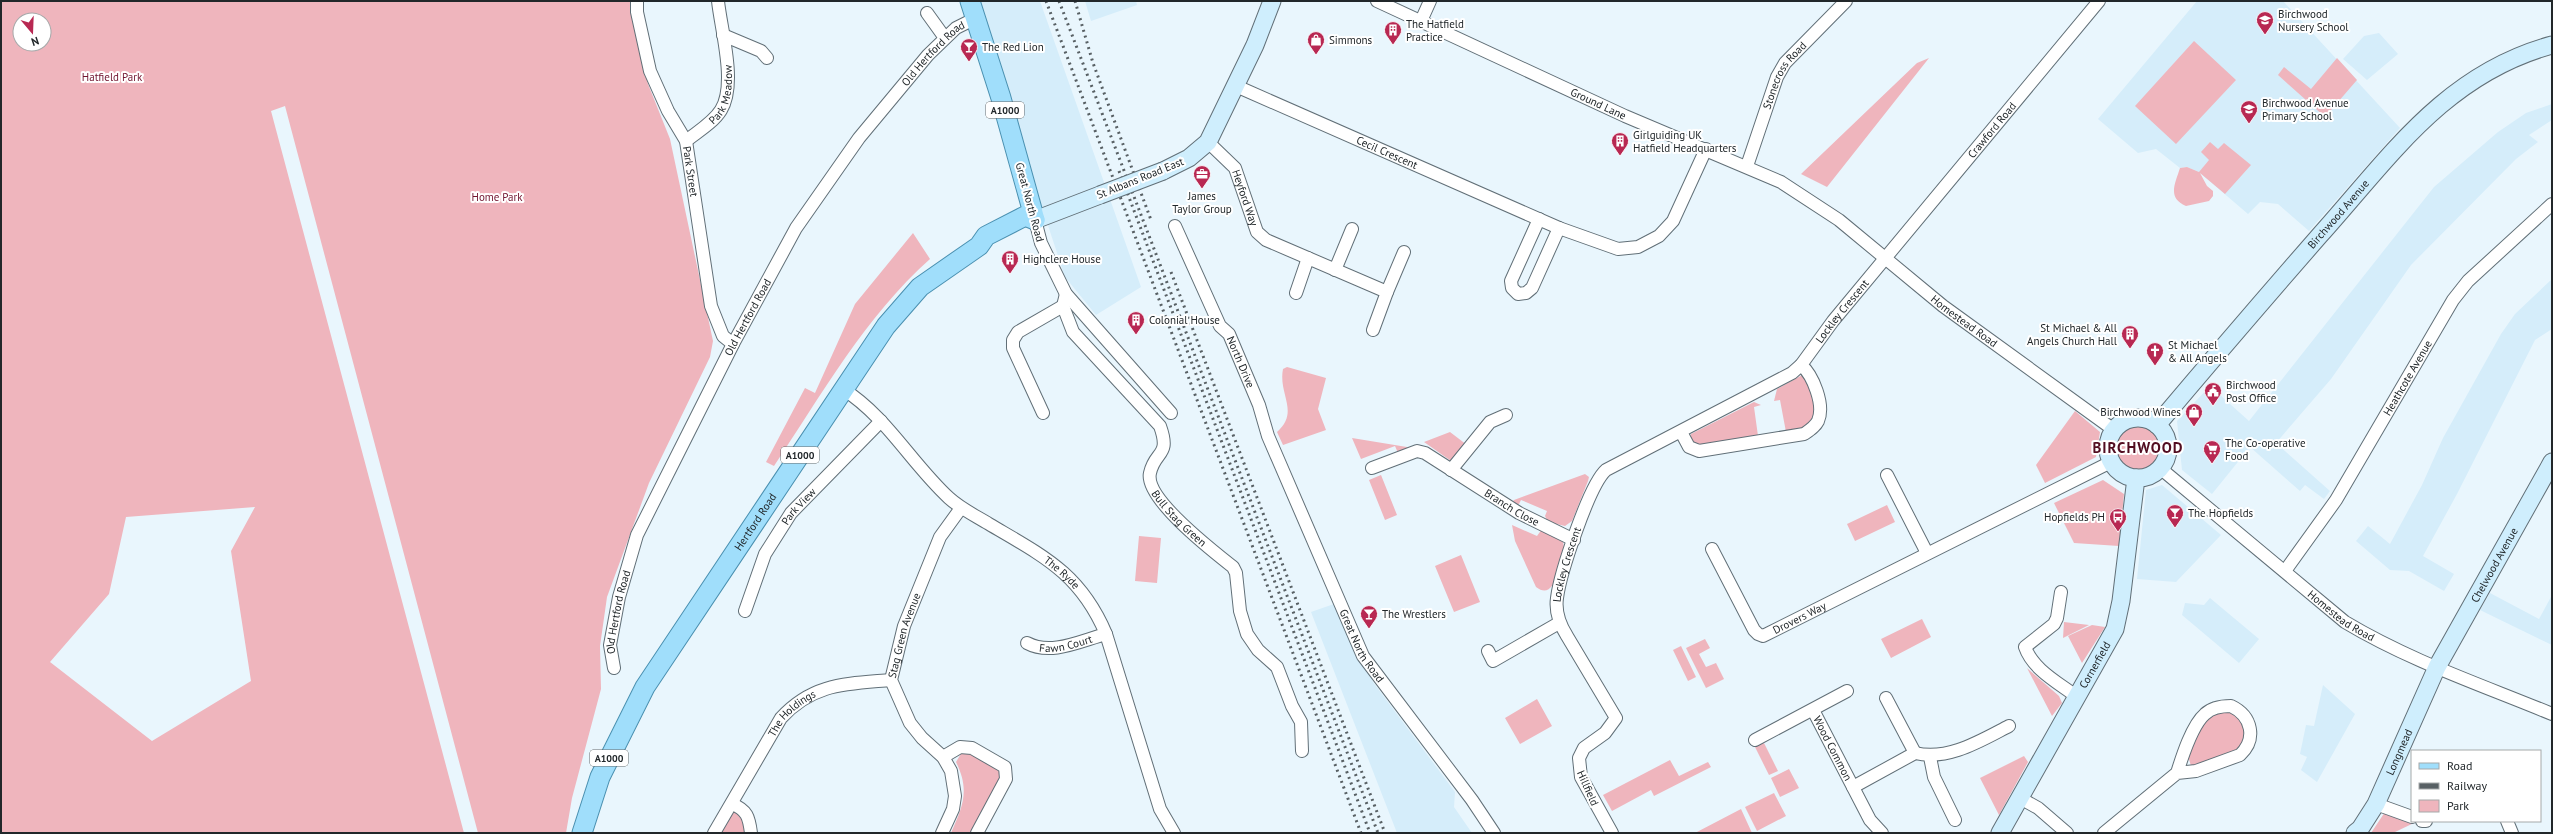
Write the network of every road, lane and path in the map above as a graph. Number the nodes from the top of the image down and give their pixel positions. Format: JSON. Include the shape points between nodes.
{"nodes":[{"id":1,"x":637,"y":1,"type":"edge"},
{"id":2,"x":718,"y":1,"type":"edge"},
{"id":3,"x":1272,"y":1,"type":"edge"},
{"id":4,"x":1377,"y":1,"type":"edge"},
{"id":5,"x":1430,"y":1,"type":"edge"},
{"id":6,"x":1846,"y":1,"type":"edge"},
{"id":7,"x":2099,"y":1,"type":"edge"},
{"id":8,"x":973,"y":10,"type":"edge"},
{"id":9,"x":927,"y":13,"type":"dead end"},
{"id":10,"x":1421,"y":21,"type":"junction"},
{"id":11,"x":723,"y":35,"type":"junction"},
{"id":12,"x":945,"y":38,"type":"junction"},
{"id":13,"x":2552,"y":45,"type":"edge"},
{"id":14,"x":768,"y":58,"type":"dead end"},
{"id":15,"x":1236,"y":86,"type":"junction"},
{"id":16,"x":686,"y":141,"type":"junction"},
{"id":17,"x":1208,"y":142,"type":"junction"},
{"id":18,"x":1706,"y":149,"type":"junction"},
{"id":19,"x":1747,"y":166,"type":"junction"},
{"id":20,"x":2552,"y":204,"type":"edge"},
{"id":21,"x":1820,"y":206,"type":"joint"},
{"id":22,"x":1539,"y":219,"type":"junction"},
{"id":23,"x":1035,"y":220,"type":"junction"},
{"id":24,"x":1175,"y":226,"type":"dead end"},
{"id":25,"x":1352,"y":228,"type":"dead end"},
{"id":26,"x":1560,"y":228,"type":"junction"},
{"id":27,"x":1404,"y":252,"type":"dead end"},
{"id":28,"x":1308,"y":258,"type":"junction"},
{"id":29,"x":1885,"y":258,"type":"junction"},
{"id":30,"x":1335,"y":270,"type":"junction"},
{"id":31,"x":1387,"y":292,"type":"junction"},
{"id":32,"x":1296,"y":293,"type":"dead end"},
{"id":33,"x":1066,"y":294,"type":"junction"},
{"id":34,"x":1063,"y":306,"type":"junction"},
{"id":35,"x":1373,"y":330,"type":"dead end"},
{"id":36,"x":733,"y":344,"type":"junction"},
{"id":37,"x":1801,"y":365,"type":"junction"},
{"id":38,"x":843,"y":389,"type":"junction"},
{"id":39,"x":1043,"y":413,"type":"dead end"},
{"id":40,"x":1171,"y":413,"type":"dead end"},
{"id":41,"x":1506,"y":415,"type":"dead end"},
{"id":42,"x":881,"y":421,"type":"junction"},
{"id":43,"x":2157,"y":426,"type":"junction"},
{"id":44,"x":2114,"y":430,"type":"junction"},
{"id":45,"x":1681,"y":432,"type":"junction"},
{"id":46,"x":1268,"y":436,"type":"joint"},
{"id":47,"x":2111,"y":462,"type":"junction"},
{"id":48,"x":2552,"y":462,"type":"edge"},
{"id":49,"x":1372,"y":468,"type":"dead end"},
{"id":50,"x":2160,"y":468,"type":"junction"},
{"id":51,"x":1451,"y":470,"type":"junction"},
{"id":52,"x":1887,"y":474,"type":"dead end"},
{"id":53,"x":2136,"y":478,"type":"junction"},
{"id":54,"x":961,"y":508,"type":"junction"},
{"id":55,"x":1574,"y":540,"type":"junction"},
{"id":56,"x":1712,"y":549,"type":"dead end"},
{"id":57,"x":1927,"y":554,"type":"junction"},
{"id":58,"x":2285,"y":571,"type":"junction"},
{"id":59,"x":2061,"y":592,"type":"dead end"},
{"id":60,"x":745,"y":611,"type":"dead end"},
{"id":61,"x":1559,"y":623,"type":"junction"},
{"id":62,"x":1106,"y":634,"type":"junction"},
{"id":63,"x":1027,"y":643,"type":"dead end"},
{"id":64,"x":1488,"y":651,"type":"dead end"},
{"id":65,"x":2437,"y":667,"type":"junction"},
{"id":66,"x":614,"y":668,"type":"dead end"},
{"id":67,"x":891,"y":680,"type":"junction"},
{"id":68,"x":1847,"y":691,"type":"dead end"},
{"id":69,"x":2077,"y":697,"type":"junction"},
{"id":70,"x":1886,"y":698,"type":"dead end"},
{"id":71,"x":1813,"y":710,"type":"junction"},
{"id":72,"x":2552,"y":714,"type":"edge"},
{"id":73,"x":2009,"y":726,"type":"dead end"},
{"id":74,"x":1755,"y":740,"type":"dead end"},
{"id":75,"x":1590,"y":743,"type":"joint"},
{"id":76,"x":1302,"y":751,"type":"dead end"},
{"id":77,"x":1915,"y":754,"type":"junction"},
{"id":78,"x":943,"y":757,"type":"junction"},
{"id":79,"x":1930,"y":757,"type":"junction"},
{"id":80,"x":2177,"y":773,"type":"junction"},
{"id":81,"x":1853,"y":787,"type":"junction"},
{"id":82,"x":2020,"y":798,"type":"junction"},
{"id":83,"x":732,"y":804,"type":"junction"},
{"id":84,"x":2376,"y":804,"type":"junction"},
{"id":85,"x":2411,"y":817,"type":"edge"},
{"id":86,"x":1955,"y":820,"type":"dead end"},
{"id":87,"x":2507,"y":822,"type":"edge"},
{"id":88,"x":582,"y":833,"type":"edge"},
{"id":89,"x":714,"y":833,"type":"edge"},
{"id":90,"x":751,"y":833,"type":"edge"},
{"id":91,"x":942,"y":833,"type":"edge"},
{"id":92,"x":977,"y":833,"type":"edge"},
{"id":93,"x":1174,"y":833,"type":"edge"},
{"id":94,"x":1494,"y":833,"type":"edge"},
{"id":95,"x":1612,"y":833,"type":"edge"},
{"id":96,"x":1882,"y":833,"type":"edge"},
{"id":97,"x":2000,"y":833,"type":"edge"},
{"id":98,"x":2067,"y":833,"type":"edge"},
{"id":99,"x":2104,"y":833,"type":"edge"},
{"id":100,"x":2355,"y":833,"type":"edge"},
{"id":101,"x":2512,"y":833,"type":"edge"}],
"edges":[{"from":1,"to":16,"type":"street","name":"Park Street","via":[[637,12],[650,71],[668,111]]},
{"from":2,"to":11,"type":"street","name":"Park Meadow"},
{"from":3,"to":15,"type":"street","name":"St Albans Road East"},
{"from":4,"to":10,"type":"street","name":"Ground Lane"},
{"from":5,"to":10,"type":"street"},
{"from":6,"to":19,"type":"street","name":"Stonecross Road","via":[[1785,63],[1777,77]]},
{"from":7,"to":29,"type":"street","name":"Crawford Road"},
{"from":8,"to":12,"type":"street","name":"Old Hertford Road"},
{"from":8,"to":23,"type":"main road","name":"Great North Road","number":"A1000"},
{"from":9,"to":12,"type":"street"},
{"from":10,"to":18,"type":"street","name":"Ground Lane","via":[[1625,116]]},
{"from":11,"to":14,"type":"street","via":[[761,51]]},
{"from":11,"to":16,"type":"street","name":"Park Meadow","via":[[727,88],[721,110]]},
{"from":12,"to":36,"type":"street","name":"Old Hertford Road","via":[[839,165],[796,228]]},
{"from":13,"to":43,"type":"street","name":"Birchwood Avenue","via":[[2490,69],[2459,88],[2408,133]]},
{"from":15,"to":17,"type":"street","name":"St Albans Road East"},
{"from":15,"to":22,"type":"street","name":"Cecil Crescent"},
{"from":16,"to":36,"type":"street","name":"Park Street","via":[[711,306],[723,336]]},
{"from":17,"to":23,"type":"street","name":"St Albans Road East","bridge":true,"via":[[1189,158],[1163,171]]},
{"from":17,"to":28,"type":"street","name":"Heyford Way","via":[[1235,168],[1257,232],[1266,240]]},
{"from":18,"to":19,"type":"street","name":"Ground Lane"},
{"from":18,"to":26,"type":"street","name":"Cecil Crescent","via":[[1673,221],[1659,236],[1638,247],[1618,248]]},
{"from":19,"to":21,"type":"street","name":"Ground Lane","via":[[1781,182]]},
{"from":20,"to":58,"type":"street","name":"Heathcote Avenue","via":[[2468,281],[2453,300],[2336,500]]},
{"from":21,"to":29,"type":"street","name":"Homestead Road"},
{"from":22,"to":26,"type":"street","name":"Cecil Crescent"},
{"from":22,"to":26,"type":"street","via":[[1511,281],[1512,288],[1518,294],[1526,293],[1532,288]]},
{"from":23,"to":33,"type":"street","name":"Great North Road","via":[[1040,243]]},
{"from":23,"to":38,"type":"main road","name":"Hertford Road","number":"A1000","via":[[1025,216],[1010,222],[986,236],[978,246],[920,287],[886,326]]},
{"from":24,"to":46,"type":"street","name":"North Drive","via":[[1220,326],[1229,334],[1259,405]]},
{"from":25,"to":30,"type":"street"},
{"from":27,"to":31,"type":"street"},
{"from":28,"to":30,"type":"street","name":"Heyford Way"},
{"from":28,"to":32,"type":"street"},
{"from":29,"to":37,"type":"street","name":"Lockley Crescent"},
{"from":29,"to":44,"type":"street","name":"Homestead Road","via":[[1943,306]]},
{"from":30,"to":31,"type":"street","name":"Heyford Way"},
{"from":31,"to":35,"type":"street"},
{"from":33,"to":34,"type":"street"},
{"from":33,"to":40,"type":"street","name":"Great North Road"},
{"from":34,"to":39,"type":"street","via":[[1018,332],[1013,340],[1013,348]]},
{"from":34,"to":76,"type":"street","name":"Bull Stag Green","via":[[1073,332],[1160,426],[1164,449],[1154,462],[1150,473],[1152,490],[1178,519],[1233,567],[1242,621],[1258,650],[1277,667],[1301,722]]},
{"from":36,"to":66,"type":"street","name":"Old Hertford Road","via":[[637,535],[619,596],[610,645]]},
{"from":37,"to":45,"type":"street","name":"Lockley Crescent","via":[[1779,381]]},
{"from":37,"to":45,"type":"street","via":[[1814,380],[1820,411],[1813,428],[1804,434],[1699,451],[1689,446]]},
{"from":38,"to":42,"type":"street","name":"The Ryde"},
{"from":38,"to":88,"type":"main road","name":"Hertford Road","number":"A1000","via":[[645,687],[600,777]]},
{"from":41,"to":51,"type":"street","via":[[1490,422]]},
{"from":42,"to":54,"type":"street","name":"The Ryde","via":[[948,497]]},
{"from":42,"to":60,"type":"street","name":"Park View","via":[[791,513],[765,554]]},
{"from":43,"to":44,"type":"street","via":[[2139,419],[2126,422]]},
{"from":43,"to":50,"type":"street","via":[[2167,442],[2167,451]]},
{"from":44,"to":47,"type":"street","via":[[2108,446]]},
{"from":45,"to":55,"type":"street","name":"Lockley Crescent","via":[[1606,470],[1600,476],[1590,493]]},
{"from":46,"to":94,"type":"street","name":"Great North Road","via":[[1363,656]]},
{"from":47,"to":53,"type":"street","via":[[2126,476]]},
{"from":47,"to":57,"type":"street","name":"Drovers Way"},
{"from":48,"to":65,"type":"street","name":"Chelwood Avenue"},
{"from":49,"to":51,"type":"street","name":"Branch Close","via":[[1417,451],[1425,453]]},
{"from":50,"to":53,"type":"street","via":[[2149,476]]},
{"from":50,"to":58,"type":"street","name":"Homestead Road"},
{"from":51,"to":55,"type":"street","name":"Branch Close","via":[[1519,513]]},
{"from":52,"to":57,"type":"street"},
{"from":53,"to":69,"type":"street","name":"Cornerfield","via":[[2119,615],[2109,641]]},
{"from":54,"to":62,"type":"street","name":"The Ryde","via":[[1060,568],[1085,594],[1097,612]]},
{"from":54,"to":67,"type":"street","name":"Stag Green Avenue","via":[[940,537],[904,626]]},
{"from":55,"to":61,"type":"street","name":"Lockley Crescent","via":[[1557,598]]},
{"from":56,"to":57,"type":"street","name":"Drovers Way","via":[[1754,630],[1763,636]]},
{"from":58,"to":65,"type":"street","name":"Homestead Road","via":[[2345,622],[2372,638]]},
{"from":59,"to":69,"type":"street","via":[[2058,618],[2025,647],[2028,655],[2041,669]]},
{"from":61,"to":64,"type":"street","via":[[1493,661]]},
{"from":61,"to":75,"type":"street","name":"Lockley Crescent","via":[[1616,718],[1605,733]]},
{"from":62,"to":63,"type":"street","name":"Fawn Court","via":[[1050,649],[1037,648]]},
{"from":62,"to":93,"type":"street","name":"The Ryde","via":[[1160,809]]},
{"from":65,"to":72,"type":"street","name":"Homestead Road"},
{"from":65,"to":84,"type":"street","name":"Longmead"},
{"from":67,"to":78,"type":"street","name":"Stag Green Avenue","via":[[910,723]]},
{"from":67,"to":83,"type":"street","name":"The Holdings","via":[[828,688],[810,693],[794,703],[781,718]]},
{"from":68,"to":71,"type":"street","name":"Wood Common"},
{"from":69,"to":82,"type":"street","name":"Cornerfield"},
{"from":70,"to":77,"type":"street"},
{"from":71,"to":74,"type":"street","name":"Wood Common"},
{"from":71,"to":81,"type":"street","name":"Wood Common"},
{"from":73,"to":79,"type":"street","via":[[1960,751]]},
{"from":75,"to":95,"type":"street","name":"Hillfield","via":[[1581,753],[1578,767]]},
{"from":77,"to":79,"type":"street"},
{"from":77,"to":81,"type":"street","name":"Wood Common"},
{"from":78,"to":91,"type":"street","name":"Stag Green Avenue","via":[[950,771],[955,796],[953,809]]},
{"from":78,"to":92,"type":"street","via":[[960,747],[972,748],[1005,767],[1006,779]]},
{"from":79,"to":86,"type":"street","via":[[1934,776]]},
{"from":80,"to":80,"type":"street","via":[[2183,755],[2205,714],[2213,709],[2231,706],[2243,714],[2248,721],[2251,736],[2246,750],[2240,755],[2196,771]]},
{"from":80,"to":99,"type":"street"},
{"from":81,"to":96,"type":"street","name":"Wood Common","via":[[1870,820]]},
{"from":82,"to":97,"type":"street","name":"Cornerfield"},
{"from":82,"to":98,"type":"street","via":[[2038,808]]},
{"from":83,"to":89,"type":"street","name":"The Holdings"},
{"from":83,"to":90,"type":"street","via":[[743,809],[748,815]]},
{"from":84,"to":85,"type":"street"},
{"from":84,"to":100,"type":"street","name":"Longmead"},
{"from":87,"to":101,"type":"street"}]}
